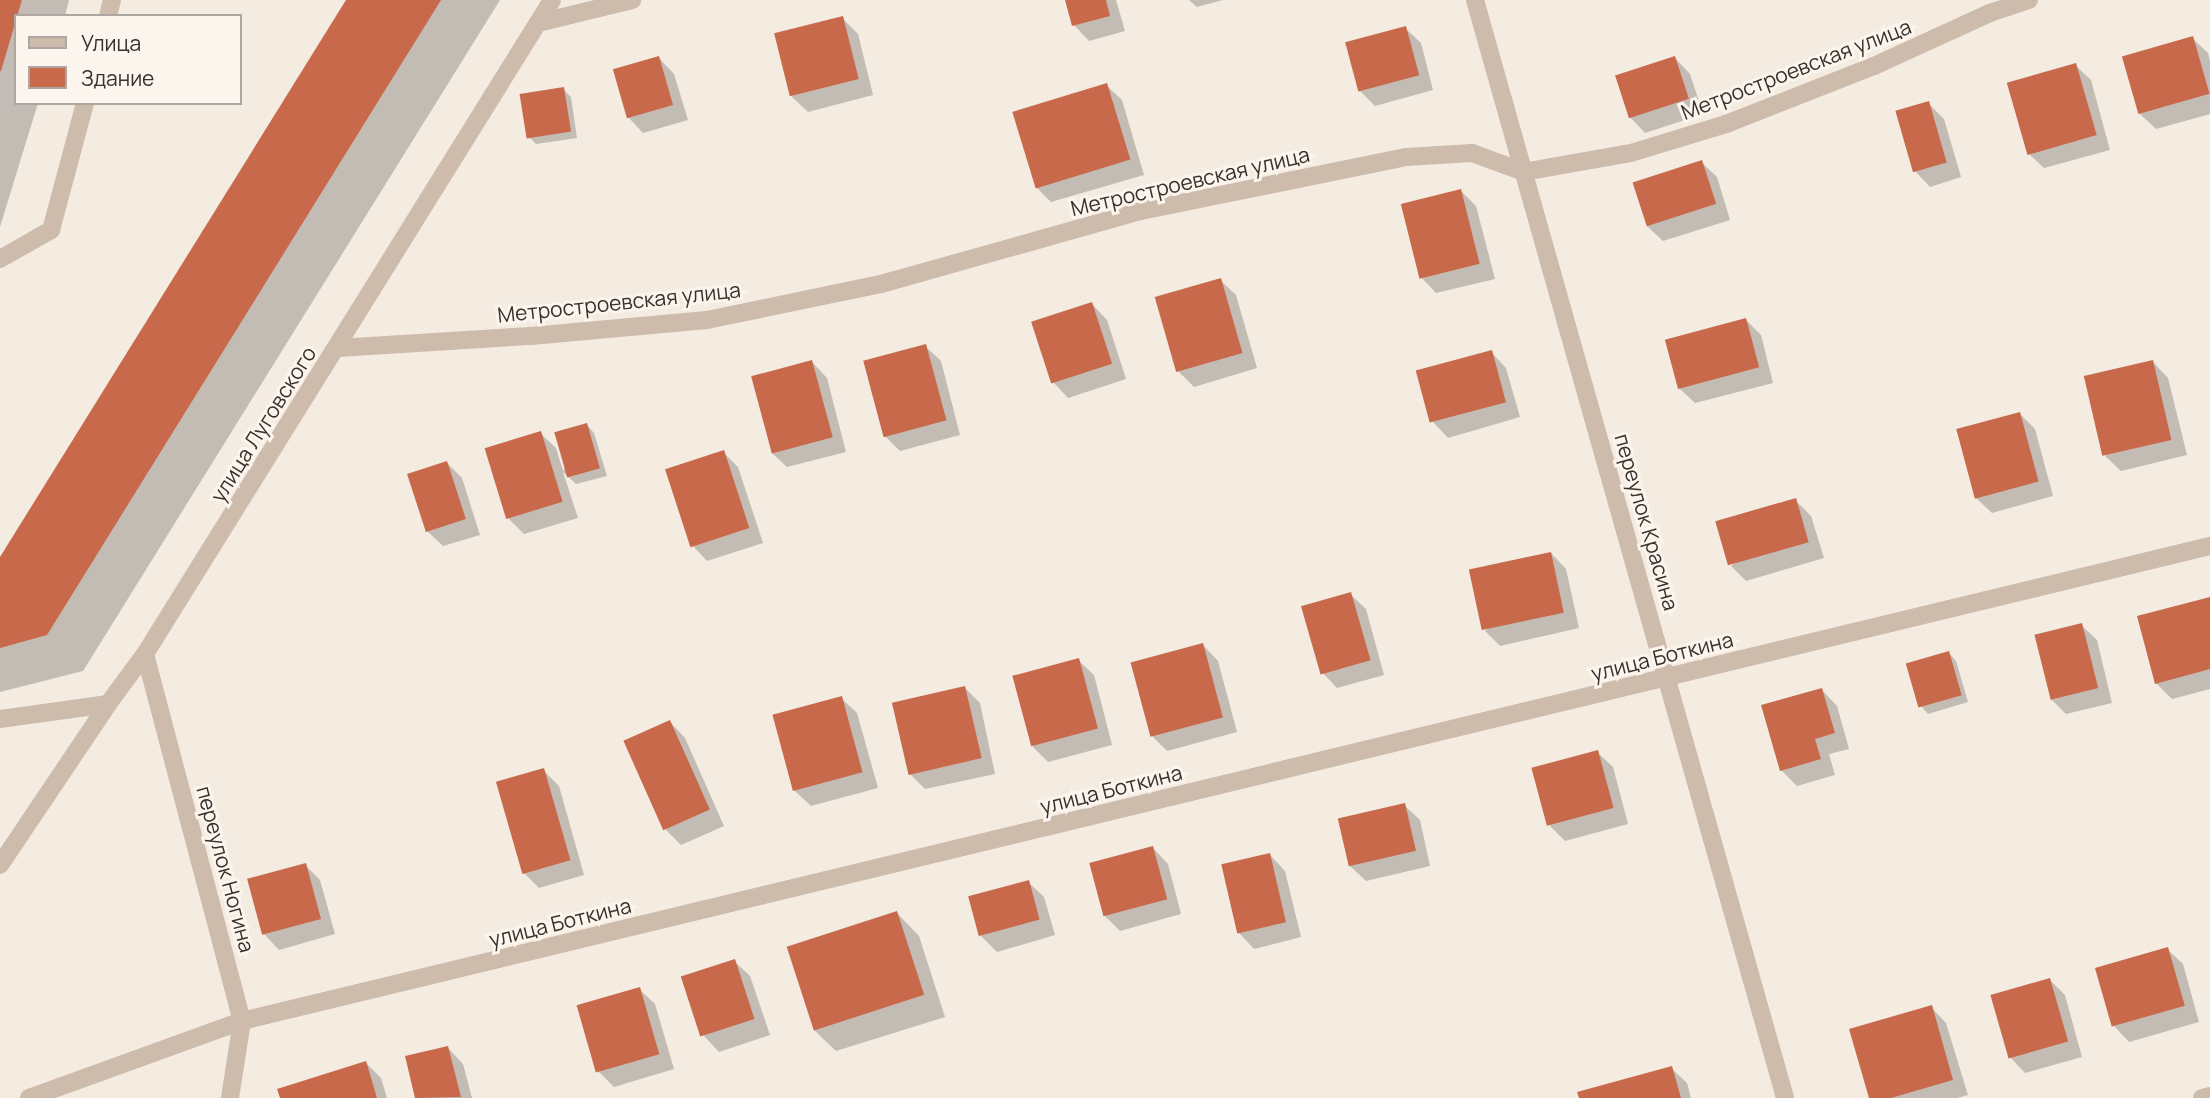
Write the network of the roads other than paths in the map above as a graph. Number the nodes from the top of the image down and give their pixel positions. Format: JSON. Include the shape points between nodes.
{"nodes":[{"id":1,"x":552,"y":0,"type":"edge"},
{"id":2,"x":632,"y":0,"type":"edge"},
{"id":3,"x":1475,"y":0,"type":"edge"},
{"id":4,"x":2029,"y":0,"type":"edge"},
{"id":5,"x":538,"y":23,"type":"junction"},
{"id":6,"x":84,"y":105,"type":"edge"},
{"id":7,"x":1524,"y":172,"type":"junction"},
{"id":8,"x":0,"y":259,"type":"edge"},
{"id":9,"x":338,"y":348,"type":"junction"},
{"id":10,"x":2210,"y":546,"type":"edge"},
{"id":11,"x":145,"y":654,"type":"junction"},
{"id":12,"x":1667,"y":679,"type":"junction"},
{"id":13,"x":108,"y":704,"type":"junction"},
{"id":14,"x":0,"y":719,"type":"edge"},
{"id":15,"x":0,"y":864,"type":"edge"},
{"id":16,"x":242,"y":1021,"type":"junction"},
{"id":17,"x":2210,"y":1096,"type":"edge"},
{"id":18,"x":29,"y":1098,"type":"edge"},
{"id":19,"x":230,"y":1098,"type":"edge"},
{"id":20,"x":1784,"y":1098,"type":"edge"},
{"id":21,"x":2202,"y":1098,"type":"edge"}],
"edges":[{"from":1,"to":5,"type":"street","name":"улица Луговского"},
{"from":2,"to":5,"type":"street"},
{"from":3,"to":7,"type":"street","name":"переулок Красина"},
{"from":4,"to":7,"type":"street","name":"Метростроевская улица","via":[[1727,124],[1632,153]]},
{"from":5,"to":9,"type":"street","name":"улица Луговского"},
{"from":6,"to":8,"type":"street","via":[[51,230]]},
{"from":7,"to":9,"type":"street","name":"Метростроевская улица","via":[[1472,153],[1406,157],[1141,211],[881,284],[707,320]]},
{"from":7,"to":12,"type":"street","name":"переулок Красина"},
{"from":9,"to":11,"type":"street","name":"улица Луговского"},
{"from":10,"to":12,"type":"street","name":"улица Боткина"},
{"from":11,"to":13,"type":"street","name":"улица Луговского"},
{"from":11,"to":16,"type":"street","name":"переулок Ногина"},
{"from":12,"to":16,"type":"street","name":"улица Боткина"},
{"from":12,"to":20,"type":"street","name":"переулок Красина"},
{"from":13,"to":14,"type":"street"},
{"from":13,"to":15,"type":"street","name":"улица Луговского"},
{"from":16,"to":18,"type":"street","name":"улица Боткина"},
{"from":16,"to":19,"type":"street","name":"переулок Ногина"},
{"from":17,"to":21,"type":"street"}]}
